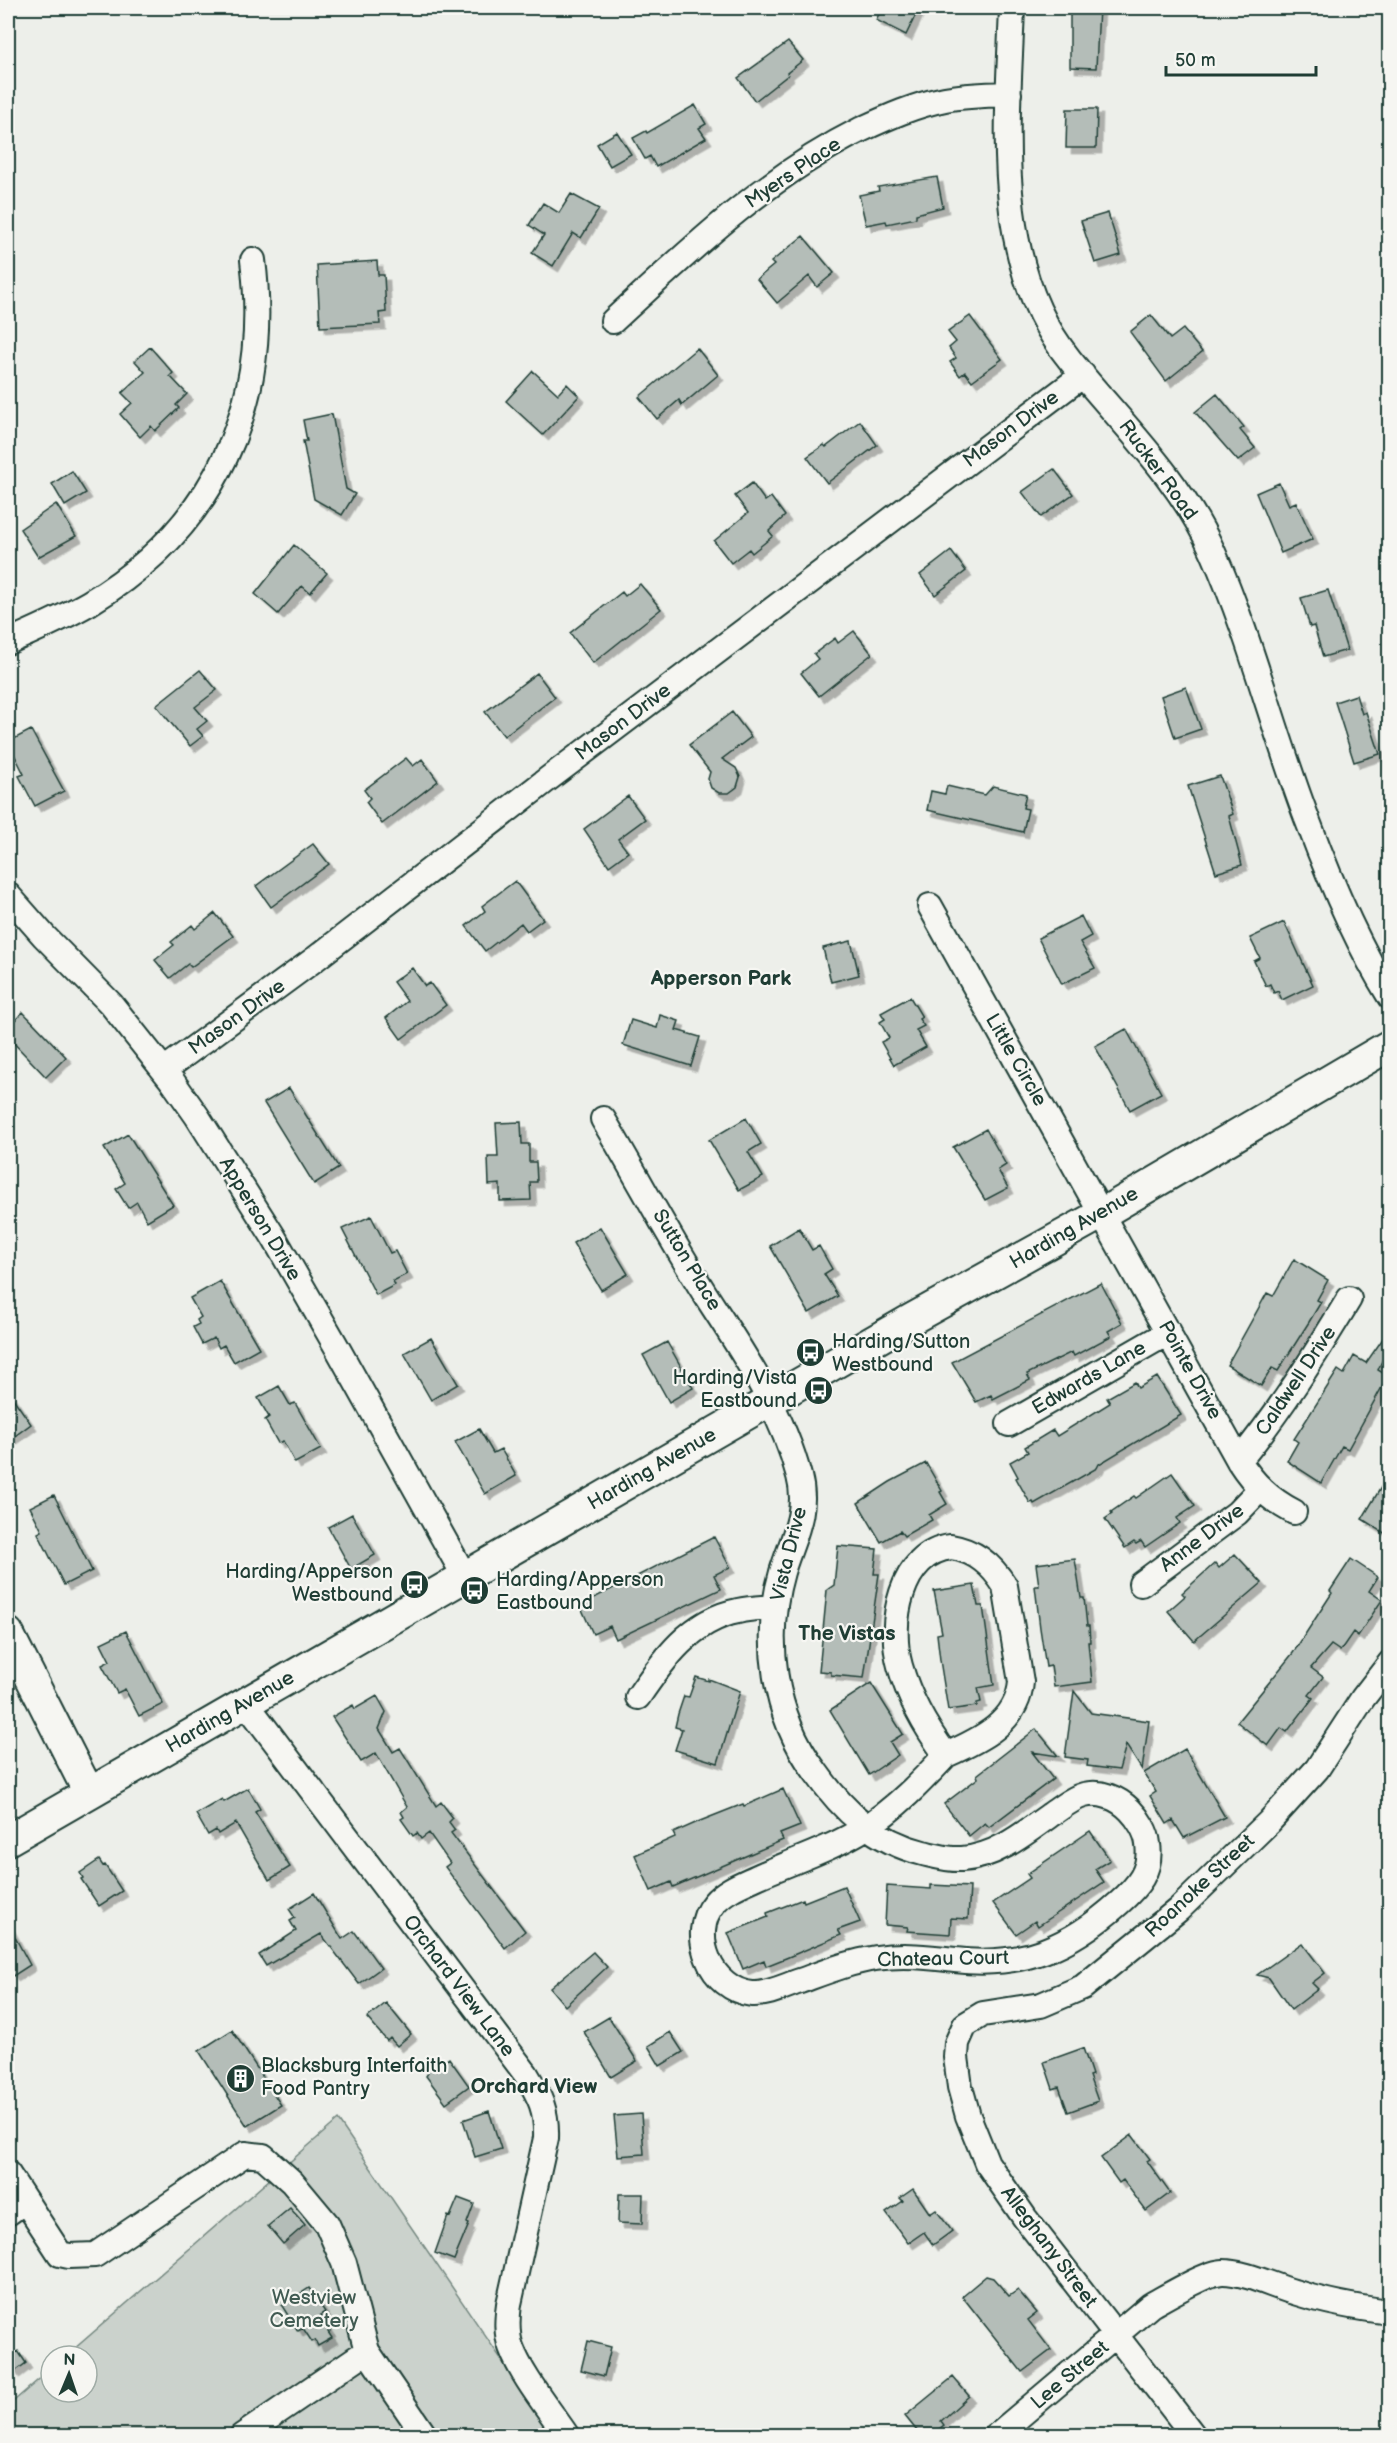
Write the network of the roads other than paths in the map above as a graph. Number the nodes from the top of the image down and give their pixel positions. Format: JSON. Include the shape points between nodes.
{"nodes":[{"id":1,"x":1012,"y":8,"type":"edge"},
{"id":2,"x":1009,"y":94,"type":"junction"},
{"id":3,"x":253,"y":260,"type":"dead end"},
{"id":4,"x":613,"y":321,"type":"dead end"},
{"id":5,"x":1083,"y":375,"type":"junction"},
{"id":6,"x":8,"y":642,"type":"edge"},
{"id":7,"x":8,"y":895,"type":"edge"},
{"id":8,"x":930,"y":906,"type":"dead end"},
{"id":9,"x":1389,"y":997,"type":"edge"},
{"id":10,"x":1389,"y":1045,"type":"edge"},
{"id":11,"x":164,"y":1070,"type":"junction"},
{"id":12,"x":603,"y":1119,"type":"dead end"},
{"id":13,"x":1103,"y":1213,"type":"junction"},
{"id":14,"x":1349,"y":1299,"type":"dead end"},
{"id":15,"x":1168,"y":1332,"type":"junction"},
{"id":16,"x":770,"y":1401,"type":"junction"},
{"id":17,"x":1009,"y":1424,"type":"dead end"},
{"id":18,"x":1239,"y":1461,"type":"junction"},
{"id":19,"x":1260,"y":1489,"type":"junction"},
{"id":20,"x":1294,"y":1512,"type":"dead end"},
{"id":21,"x":465,"y":1576,"type":"junction"},
{"id":22,"x":1141,"y":1584,"type":"dead end"},
{"id":23,"x":775,"y":1607,"type":"junction"},
{"id":24,"x":8,"y":1633,"type":"edge"},
{"id":25,"x":1389,"y":1663,"type":"edge"},
{"id":26,"x":638,"y":1697,"type":"dead end"},
{"id":27,"x":246,"y":1703,"type":"junction"},
{"id":28,"x":946,"y":1755,"type":"junction"},
{"id":29,"x":89,"y":1793,"type":"junction"},
{"id":30,"x":866,"y":1827,"type":"junction"},
{"id":31,"x":8,"y":1840,"type":"edge"},
{"id":32,"x":959,"y":2036,"type":"joint"},
{"id":33,"x":8,"y":2174,"type":"edge"},
{"id":34,"x":16,"y":2207,"type":"edge"},
{"id":35,"x":1389,"y":2312,"type":"edge"},
{"id":36,"x":1116,"y":2336,"type":"junction"},
{"id":37,"x":367,"y":2351,"type":"junction"},
{"id":38,"x":242,"y":2436,"type":"edge"},
{"id":39,"x":424,"y":2436,"type":"edge"},
{"id":40,"x":567,"y":2436,"type":"edge"},
{"id":41,"x":996,"y":2436,"type":"edge"},
{"id":42,"x":1194,"y":2436,"type":"edge"}],
"edges":[{"from":1,"to":2,"type":"street","name":"Rucker Road"},
{"from":2,"to":4,"type":"street","name":"Myers Place","via":[[958,97],[922,105],[831,145],[739,209]]},
{"from":2,"to":5,"type":"street","name":"Rucker Road","via":[[1011,192],[1022,261],[1042,315]]},
{"from":3,"to":6,"type":"street","via":[[258,332],[251,379],[232,442],[205,495],[165,544],[122,581],[68,615]]},
{"from":5,"to":9,"type":"street","name":"Rucker Road","via":[[1173,483],[1212,550],[1308,824]]},
{"from":5,"to":11,"type":"street","name":"Mason Drive"},
{"from":7,"to":11,"type":"street","name":"Apperson Drive","via":[[111,1004]]},
{"from":8,"to":13,"type":"street","name":"Little Circle"},
{"from":10,"to":13,"type":"main road","name":"Harding Avenue"},
{"from":11,"to":21,"type":"street","name":"Apperson Drive","via":[[273,1236]]},
{"from":12,"to":16,"type":"street","name":"Sutton Place"},
{"from":13,"to":15,"type":"street","name":"Pointe Drive"},
{"from":13,"to":16,"type":"main road","name":"Harding Avenue"},
{"from":14,"to":18,"type":"street","name":"Caldwell Drive","via":[[1302,1376]]},
{"from":15,"to":17,"type":"street","name":"Edwards Lane"},
{"from":15,"to":18,"type":"street","name":"Pointe Drive"},
{"from":16,"to":21,"type":"main road","name":"Harding Avenue"},
{"from":16,"to":23,"type":"street","name":"Vista Drive","via":[[802,1488],[801,1519],[783,1568]]},
{"from":18,"to":19,"type":"street","name":"Pointe Drive"},
{"from":19,"to":20,"type":"street","name":"Pointe Drive"},
{"from":19,"to":22,"type":"street","name":"Anne Drive","via":[[1237,1513]]},
{"from":21,"to":27,"type":"main road","name":"Harding Avenue"},
{"from":23,"to":26,"type":"street","via":[[728,1614],[692,1632],[659,1665]]},
{"from":23,"to":30,"type":"street","name":"Vista Drive","via":[[774,1667],[786,1718],[810,1766],[833,1796]]},
{"from":24,"to":29,"type":"main road"},
{"from":25,"to":32,"type":"street","name":"Roanoke Street","via":[[1317,1769],[1269,1822],[1178,1910],[1083,1987],[1041,2005],[983,2014],[965,2025]]},
{"from":27,"to":29,"type":"main road","name":"Harding Avenue"},
{"from":27,"to":40,"type":"street","name":"Orchard View Lane","via":[[542,2099],[546,2138],[509,2304],[507,2331],[519,2364]]},
{"from":28,"to":28,"type":"street","via":[[908,1691],[899,1664],[897,1619],[903,1589],[916,1564],[934,1550],[951,1547],[977,1555],[1005,1586],[1021,1682],[1011,1712],[981,1738]]},
{"from":28,"to":30,"type":"street","via":[[903,1799]]},
{"from":29,"to":31,"type":"main road","name":"Harding Avenue"},
{"from":30,"to":30,"type":"street","name":"Chateau Court","via":[[730,1890],[714,1903],[706,1914],[702,1937],[707,1957],[721,1979],[736,1990],[764,1994],[875,1958],[1011,1960],[1044,1953],[1099,1920],[1137,1886],[1148,1863],[1148,1845],[1137,1818],[1119,1800],[1096,1794],[1076,1798],[994,1851],[966,1859],[910,1850]]},
{"from":32,"to":36,"type":"street","name":"Alleghany Street","via":[[956,2057],[960,2087],[987,2163]]},
{"from":33,"to":34,"type":"street"},
{"from":34,"to":37,"type":"street","via":[[60,2254],[95,2255],[245,2154],[263,2156],[292,2182],[327,2224],[344,2263]]},
{"from":35,"to":36,"type":"street","name":"Lee Street","via":[[1356,2308],[1222,2272],[1179,2288],[1151,2305]]},
{"from":36,"to":41,"type":"street","name":"Lee Street"},
{"from":36,"to":42,"type":"street","name":"Alleghany Street"},
{"from":37,"to":38,"type":"street"},
{"from":37,"to":39,"type":"street"}]}
